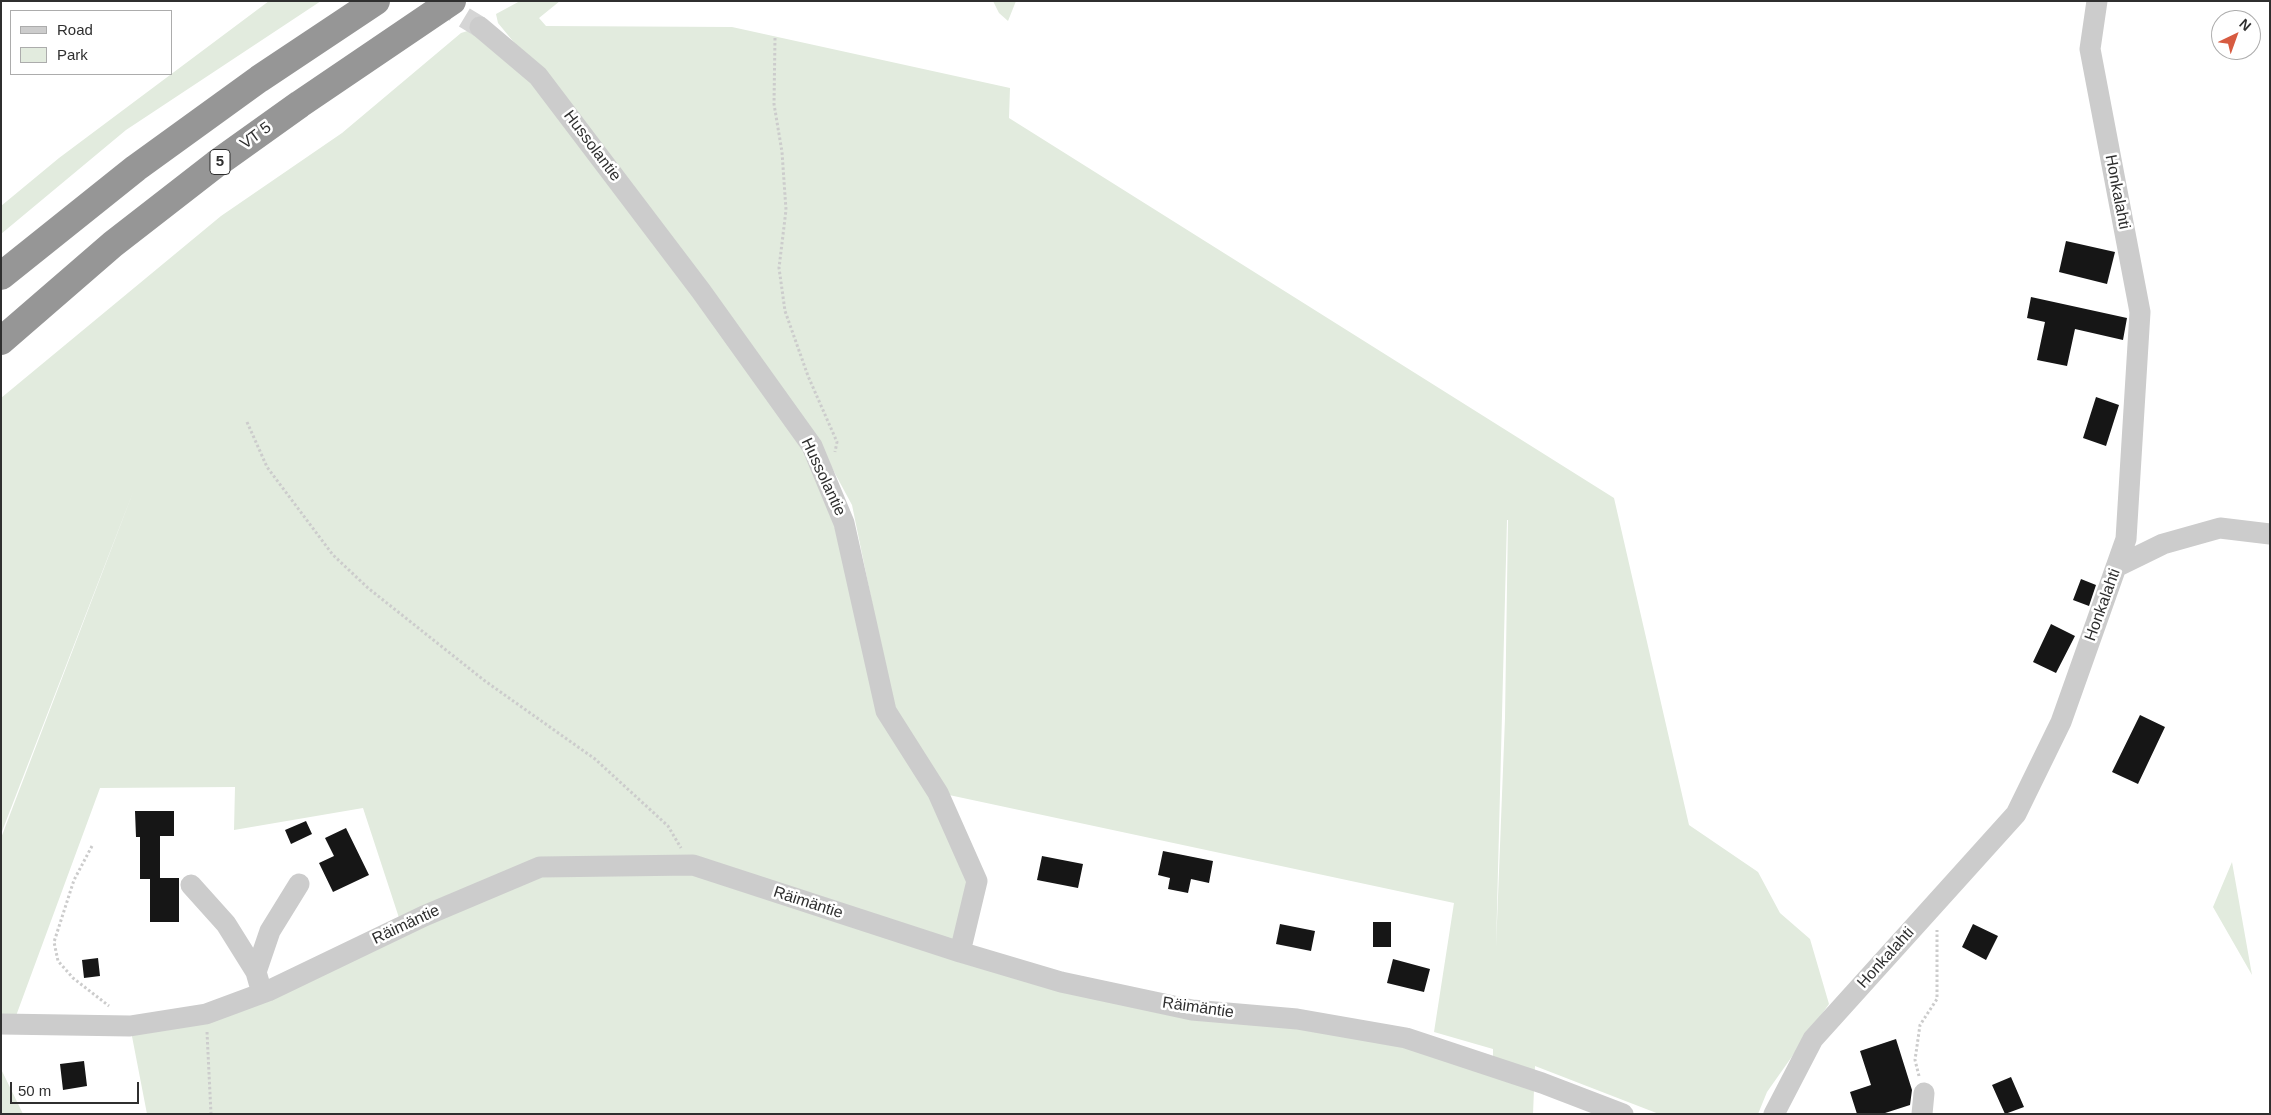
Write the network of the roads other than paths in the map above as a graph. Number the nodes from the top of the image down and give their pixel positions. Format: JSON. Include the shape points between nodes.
{"nodes":[{"id":1,"x":376,"y":1,"type":"edge"},
{"id":2,"x":452,"y":1,"type":"edge"},
{"id":3,"x":2097,"y":1,"type":"edge"},
{"id":4,"x":480,"y":26,"type":"tunnel mouth"},
{"id":5,"x":1,"y":276,"type":"edge"},
{"id":6,"x":1,"y":341,"type":"edge"},
{"id":7,"x":2270,"y":534,"type":"edge"},
{"id":8,"x":2116,"y":567,"type":"junction"},
{"id":9,"x":299,"y":884,"type":"dead end"},
{"id":10,"x":191,"y":885,"type":"dead end"},
{"id":11,"x":960,"y":952,"type":"junction"},
{"id":12,"x":256,"y":972,"type":"junction"},
{"id":13,"x":262,"y":993,"type":"junction"},
{"id":14,"x":1,"y":1024,"type":"edge"},
{"id":15,"x":1623,"y":1114,"type":"edge"},
{"id":16,"x":1774,"y":1114,"type":"edge"}],
"edges":[{"from":1,"to":5,"type":"highway","via":[[166,146]]},
{"from":2,"to":6,"type":"highway","name":"VT 5","number":"5","via":[[216,164],[113,244]]},
{"from":3,"to":8,"type":"street","name":"Honkalahti","via":[[2090,49],[2140,312],[2126,539]]},
{"from":4,"to":11,"type":"street","name":"Hussolantie","via":[[538,76],[701,291],[812,446],[844,522],[886,711],[938,793],[977,881]]},
{"from":7,"to":8,"type":"street","via":[[2220,528],[2164,544]]},
{"from":8,"to":16,"type":"street","name":"Honkalahti","via":[[2061,722],[2016,814],[1813,1039]]},
{"from":9,"to":12,"type":"street","via":[[270,932]]},
{"from":10,"to":12,"type":"street","via":[[226,924]]},
{"from":11,"to":13,"type":"street","name":"Räimäntie","via":[[693,866],[540,867],[424,916]]},
{"from":11,"to":15,"type":"street","name":"Räimäntie","via":[[1061,982],[1192,1010],[1297,1019],[1406,1038],[1542,1082]]},
{"from":12,"to":13,"type":"street"},
{"from":13,"to":14,"type":"street","name":"Räimäntie","via":[[206,1014],[130,1026]]}]}
